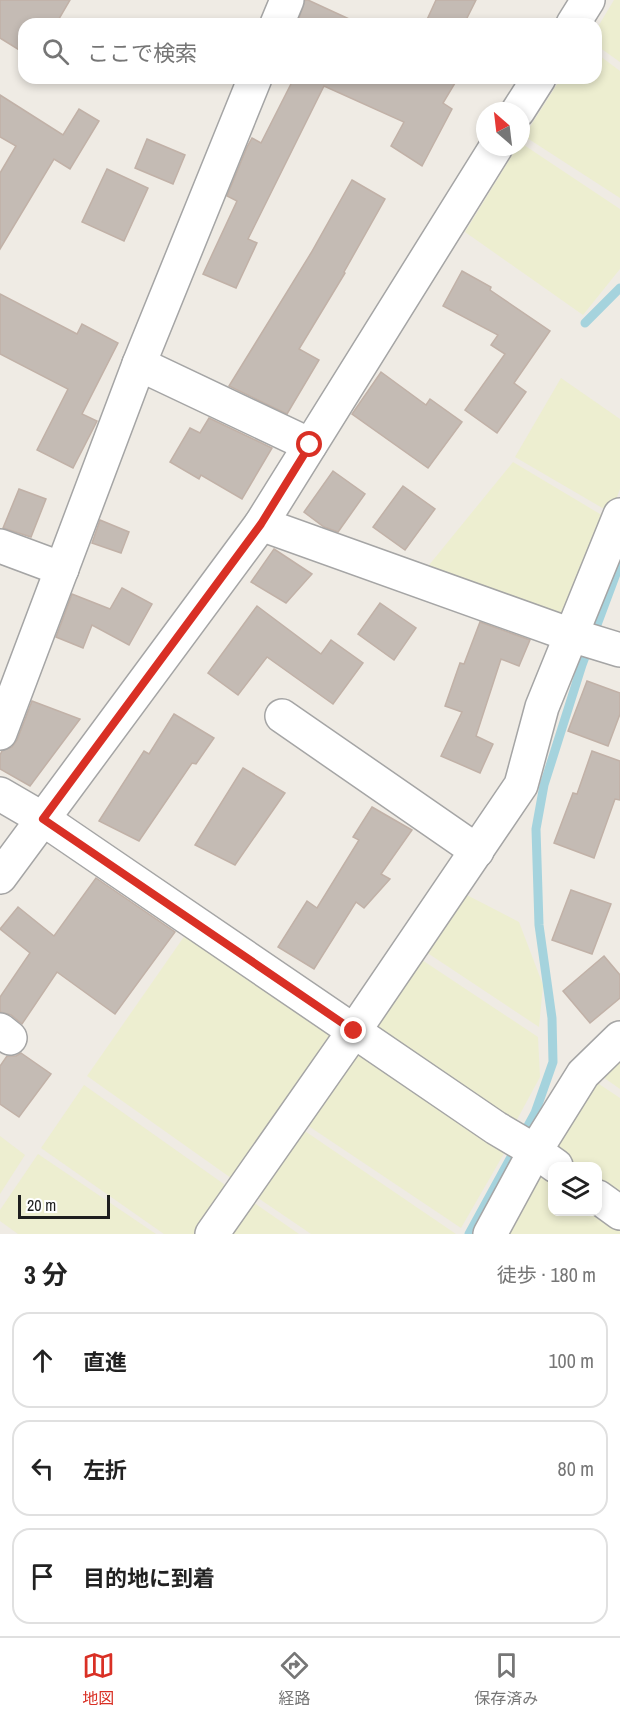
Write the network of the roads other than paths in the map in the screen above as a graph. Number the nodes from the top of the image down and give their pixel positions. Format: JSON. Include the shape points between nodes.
{"nodes":[{"id":1,"x":287,"y":0,"type":"edge"},
{"id":2,"x":588,"y":0,"type":"edge"},
{"id":3,"x":280,"y":18,"type":"edge"},
{"id":4,"x":577,"y":18,"type":"edge"},
{"id":5,"x":253,"y":84,"type":"edge"},
{"id":6,"x":535,"y":84,"type":"edge"},
{"id":7,"x":524,"y":102,"type":"edge"},
{"id":8,"x":490,"y":156,"type":"edge"},
{"id":9,"x":139,"y":364,"type":"junction"},
{"id":10,"x":310,"y":445,"type":"junction"},
{"id":11,"x":620,"y":515,"type":"edge"},
{"id":12,"x":261,"y":524,"type":"junction"},
{"id":13,"x":0,"y":546,"type":"edge"},
{"id":14,"x":62,"y":569,"type":"junction"},
{"id":15,"x":571,"y":635,"type":"junction"},
{"id":16,"x":620,"y":650,"type":"edge"},
{"id":17,"x":282,"y":716,"type":"dead end"},
{"id":18,"x":0,"y":733,"type":"edge"},
{"id":19,"x":0,"y":794,"type":"edge"},
{"id":20,"x":43,"y":819,"type":"junction"},
{"id":21,"x":477,"y":851,"type":"junction"},
{"id":22,"x":0,"y":877,"type":"edge"},
{"id":23,"x":354,"y":1031,"type":"junction"},
{"id":24,"x":620,"y":1038,"type":"edge"},
{"id":25,"x":545,"y":1159,"type":"edge"},
{"id":26,"x":602,"y":1200,"type":"edge"},
{"id":27,"x":620,"y":1213,"type":"edge"},
{"id":28,"x":212,"y":1234,"type":"edge"},
{"id":29,"x":490,"y":1234,"type":"edge"}],
"edges":[{"from":1,"to":3,"type":"street"},
{"from":2,"to":4,"type":"street"},
{"from":5,"to":9,"type":"street"},
{"from":6,"to":7,"type":"street"},
{"from":8,"to":10,"type":"street"},
{"from":9,"to":10,"type":"street"},
{"from":9,"to":14,"type":"street"},
{"from":10,"to":12,"type":"street"},
{"from":11,"to":15,"type":"street"},
{"from":12,"to":15,"type":"street"},
{"from":12,"to":20,"type":"street"},
{"from":13,"to":14,"type":"street"},
{"from":14,"to":18,"type":"street"},
{"from":15,"to":16,"type":"street"},
{"from":15,"to":21,"type":"street","via":[[542,707],[521,784]]},
{"from":17,"to":21,"type":"street"},
{"from":19,"to":20,"type":"street"},
{"from":20,"to":22,"type":"street"},
{"from":20,"to":23,"type":"street"},
{"from":21,"to":23,"type":"street"},
{"from":23,"to":25,"type":"street"},
{"from":23,"to":28,"type":"street"},
{"from":24,"to":25,"type":"street","via":[[583,1074]]},
{"from":25,"to":29,"type":"street"},
{"from":26,"to":27,"type":"street"}]}
